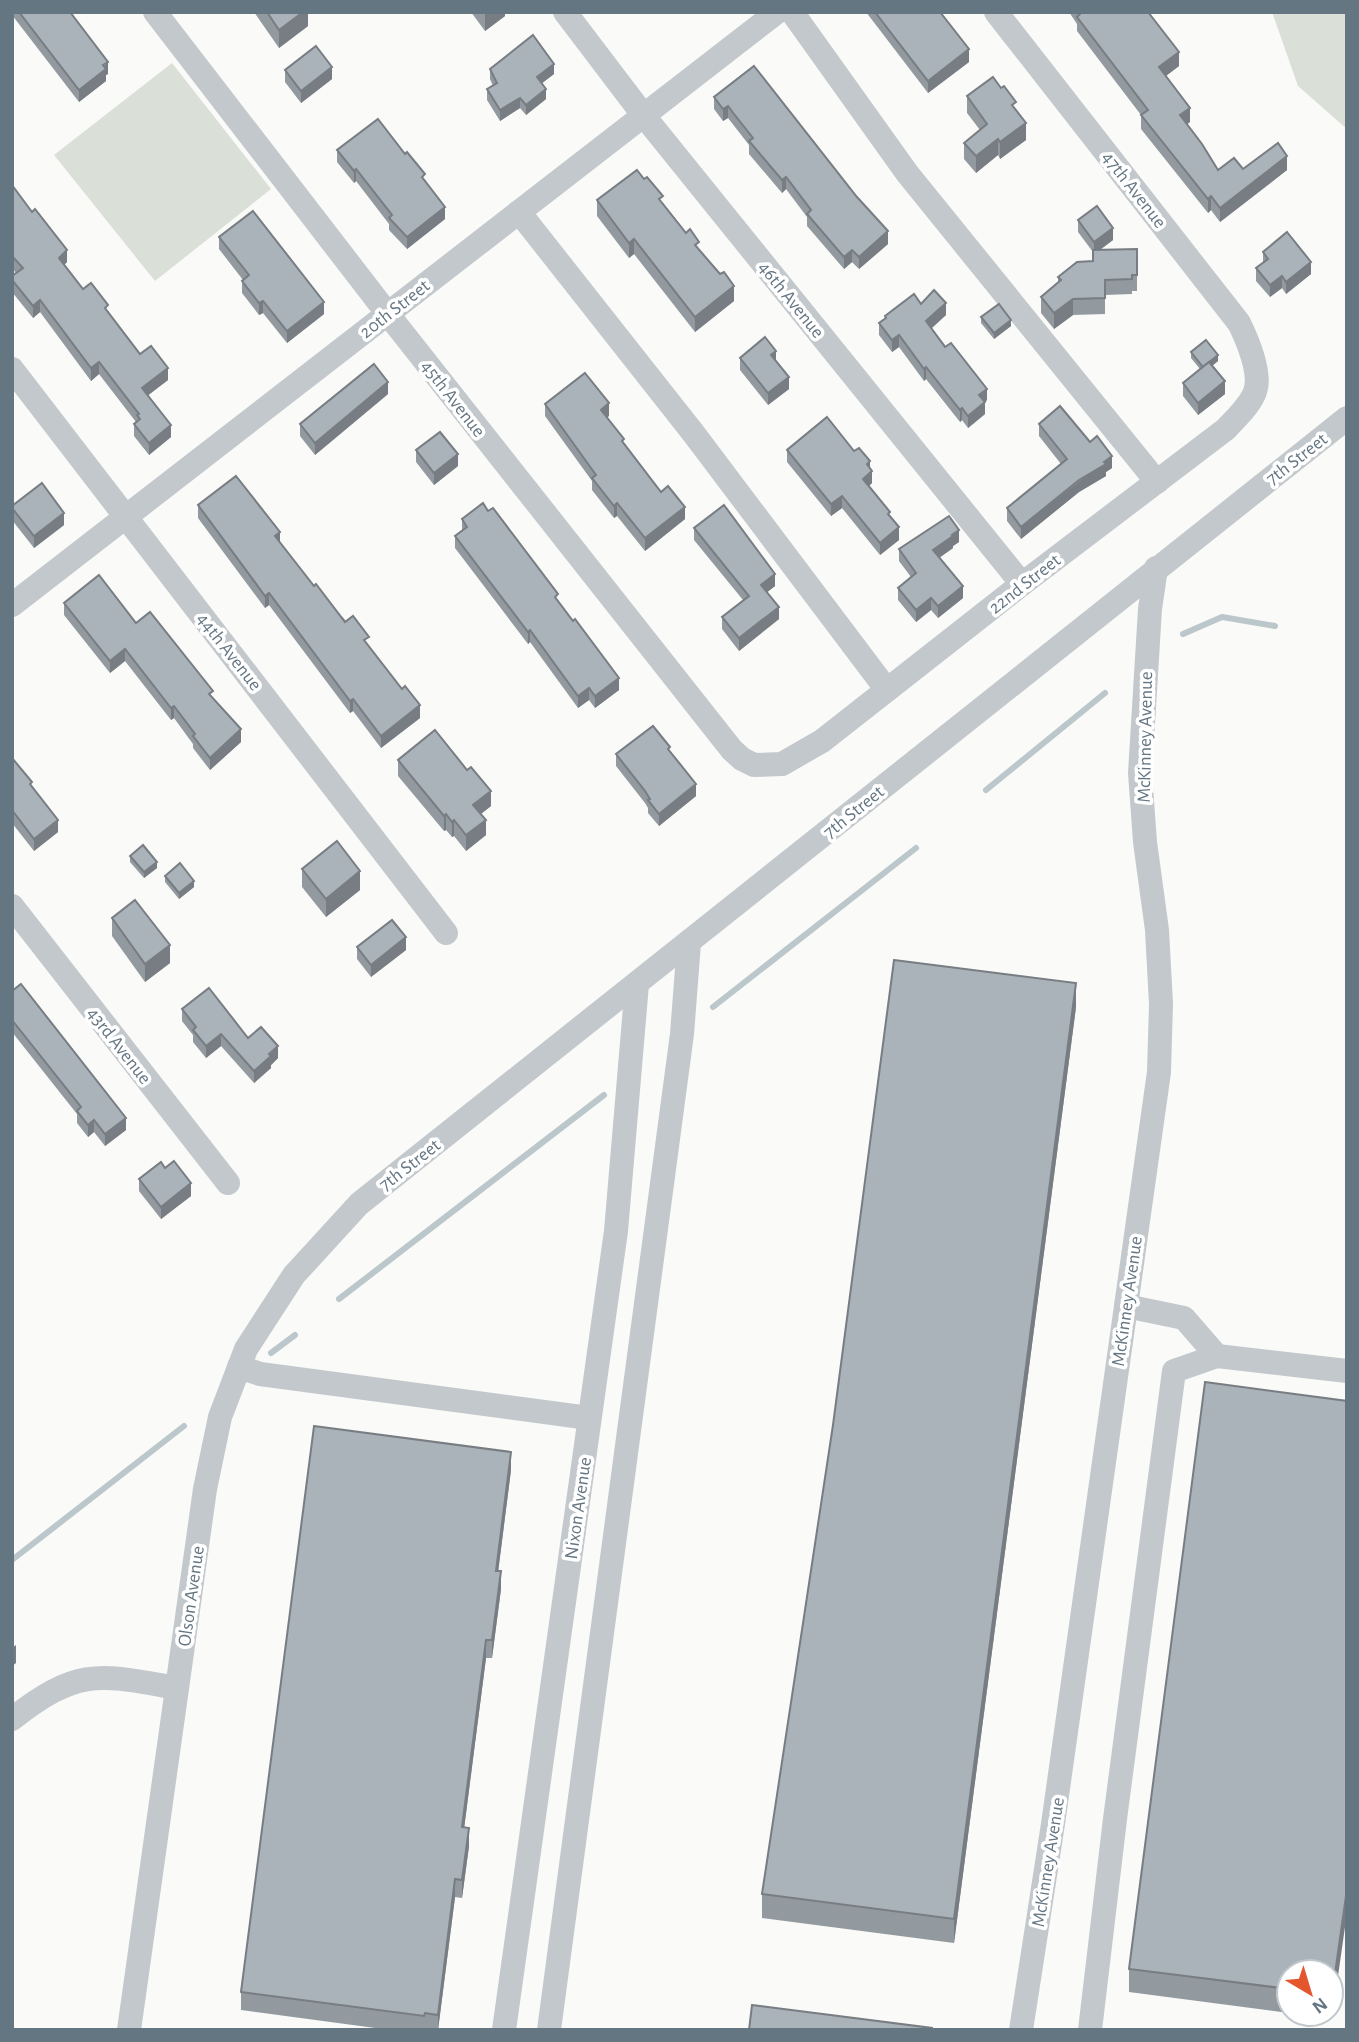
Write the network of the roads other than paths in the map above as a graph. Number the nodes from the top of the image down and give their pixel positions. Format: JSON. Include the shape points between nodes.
{"nodes":[{"id":1,"x":155,"y":12,"type":"edge"},
{"id":2,"x":565,"y":12,"type":"edge"},
{"id":3,"x":777,"y":12,"type":"edge"},
{"id":4,"x":792,"y":12,"type":"edge"},
{"id":5,"x":996,"y":12,"type":"edge"},
{"id":6,"x":644,"y":116,"type":"junction"},
{"id":7,"x":519,"y":212,"type":"junction"},
{"id":8,"x":387,"y":313,"type":"junction"},
{"id":9,"x":12,"y":369,"type":"edge"},
{"id":10,"x":1255,"y":375,"type":"joint"},
{"id":11,"x":1347,"y":418,"type":"edge"},
{"id":12,"x":1157,"y":482,"type":"junction"},
{"id":13,"x":126,"y":516,"type":"junction"},
{"id":14,"x":1156,"y":568,"type":"junction"},
{"id":15,"x":1021,"y":584,"type":"junction"},
{"id":16,"x":12,"y":605,"type":"edge"},
{"id":17,"x":887,"y":690,"type":"junction"},
{"id":18,"x":766,"y":766,"type":"joint"},
{"id":19,"x":12,"y":906,"type":"edge"},
{"id":20,"x":446,"y":933,"type":"dead end"},
{"id":21,"x":689,"y":943,"type":"junction"},
{"id":22,"x":637,"y":984,"type":"junction"},
{"id":23,"x":228,"y":1183,"type":"dead end"},
{"id":24,"x":359,"y":1204,"type":"joint"},
{"id":25,"x":1126,"y":1306,"type":"junction"},
{"id":26,"x":1217,"y":1356,"type":"junction"},
{"id":27,"x":239,"y":1367,"type":"junction"},
{"id":28,"x":1347,"y":1371,"type":"edge"},
{"id":29,"x":589,"y":1418,"type":"junction"},
{"id":30,"x":177,"y":1688,"type":"junction"},
{"id":31,"x":12,"y":1719,"type":"edge"},
{"id":32,"x":129,"y":2030,"type":"edge"},
{"id":33,"x":504,"y":2030,"type":"edge"},
{"id":34,"x":549,"y":2030,"type":"edge"},
{"id":35,"x":1021,"y":2030,"type":"edge"},
{"id":36,"x":1090,"y":2030,"type":"edge"}],
"edges":[{"from":1,"to":8,"type":"street","name":"45th Avenue"},
{"from":2,"to":6,"type":"street","name":"46th Avenue"},
{"from":3,"to":6,"type":"street","name":"20th Street"},
{"from":4,"to":12,"type":"street","via":[[907,173]]},
{"from":5,"to":10,"type":"street","name":"47th Avenue","via":[[1239,323],[1252,351]]},
{"from":6,"to":7,"type":"street","name":"20th Street"},
{"from":6,"to":15,"type":"street","name":"46th Avenue"},
{"from":7,"to":8,"type":"street","name":"20th Street"},
{"from":7,"to":17,"type":"street","via":[[703,445]]},
{"from":8,"to":13,"type":"street","name":"20th Street"},
{"from":8,"to":18,"type":"street","name":"45th Avenue","via":[[732,750],[754,765]]},
{"from":9,"to":13,"type":"street","name":"44th Avenue"},
{"from":10,"to":12,"type":"street","name":"22nd Street","via":[[1256,388],[1226,429]]},
{"from":11,"to":14,"type":"street","name":"7th Street"},
{"from":12,"to":15,"type":"street","name":"22nd Street"},
{"from":13,"to":16,"type":"street","name":"20th Street"},
{"from":13,"to":20,"type":"street","name":"44th Avenue"},
{"from":14,"to":21,"type":"street","name":"7th Street"},
{"from":14,"to":25,"type":"street","name":"McKinney Avenue","via":[[1140,773],[1157,930],[1159,1072]]},
{"from":15,"to":17,"type":"street","name":"22nd Street"},
{"from":17,"to":18,"type":"street","name":"22nd Street","via":[[795,758]]},
{"from":19,"to":23,"type":"street","name":"43rd Avenue"},
{"from":21,"to":22,"type":"street","name":"7th Street"},
{"from":21,"to":34,"type":"street","via":[[682,1034]]},
{"from":22,"to":24,"type":"street","name":"7th Street"},
{"from":22,"to":29,"type":"street","name":"Nixon Avenue","via":[[616,1231]]},
{"from":24,"to":27,"type":"street","name":"Olson Avenue","via":[[294,1275]]},
{"from":25,"to":26,"type":"street","via":[[1184,1318]]},
{"from":25,"to":35,"type":"street","name":"McKinney Avenue"},
{"from":26,"to":28,"type":"street"},
{"from":26,"to":36,"type":"street","via":[[1174,1371]]},
{"from":27,"to":29,"type":"street","via":[[260,1374]]},
{"from":27,"to":30,"type":"street","name":"Olson Avenue","via":[[220,1417],[205,1489]]},
{"from":29,"to":33,"type":"street","name":"Nixon Avenue"},
{"from":30,"to":31,"type":"street","via":[[111,1676],[84,1678],[60,1686]]},
{"from":30,"to":32,"type":"street","name":"Olson Avenue"}]}
